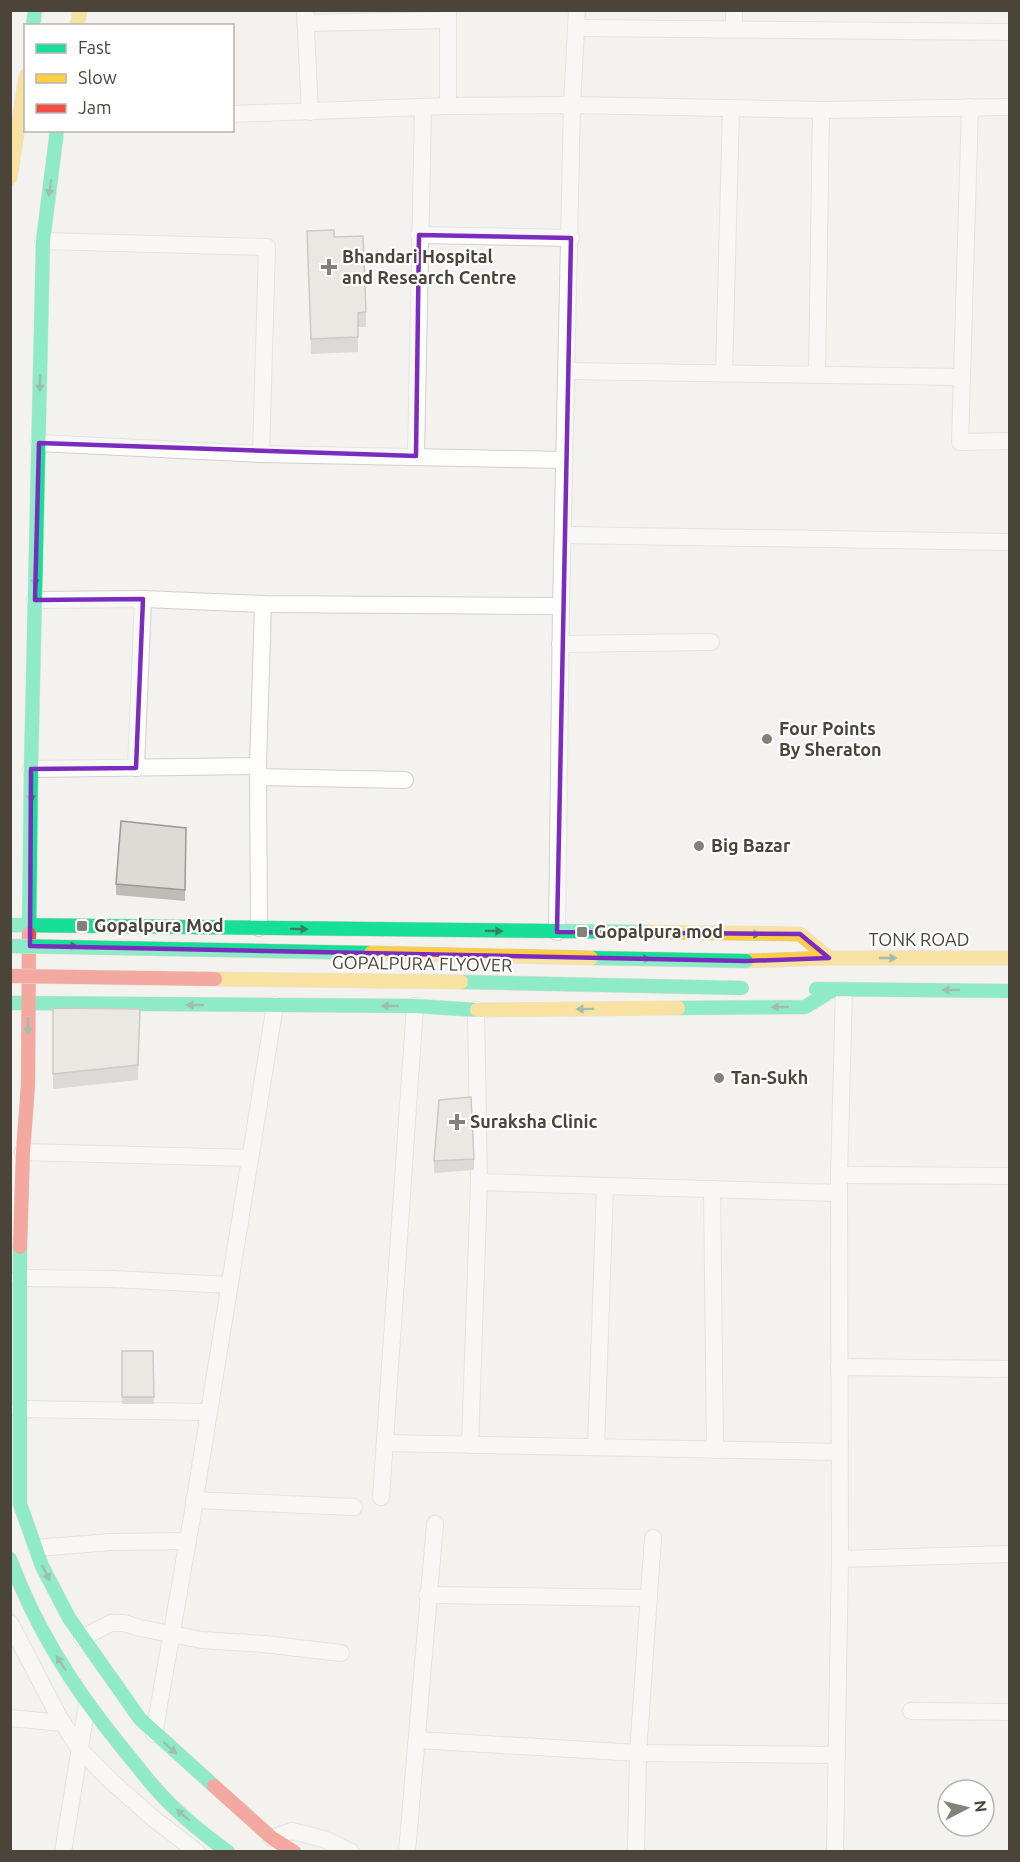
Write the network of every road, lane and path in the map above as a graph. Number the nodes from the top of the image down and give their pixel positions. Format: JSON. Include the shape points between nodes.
{"nodes":[{"id":1,"x":578,"y":10,"type":"edge"},
{"id":2,"x":734,"y":10,"type":"edge"},
{"id":3,"x":448,"y":15,"type":"edge"},
{"id":4,"x":305,"y":17,"type":"edge"},
{"id":5,"x":576,"y":28,"type":"junction"},
{"id":6,"x":734,"y":29,"type":"junction"},
{"id":7,"x":1010,"y":32,"type":"edge"},
{"id":8,"x":24,"y":89,"type":"edge"},
{"id":9,"x":572,"y":105,"type":"junction"},
{"id":10,"x":447,"y":106,"type":"junction"},
{"id":11,"x":969,"y":107,"type":"junction"},
{"id":12,"x":1010,"y":107,"type":"edge"},
{"id":13,"x":423,"y":108,"type":"junction"},
{"id":14,"x":731,"y":108,"type":"junction"},
{"id":15,"x":821,"y":110,"type":"junction"},
{"id":16,"x":310,"y":112,"type":"junction"},
{"id":17,"x":234,"y":114,"type":"edge"},
{"id":18,"x":57,"y":132,"type":"edge"},
{"id":19,"x":10,"y":178,"type":"edge"},
{"id":20,"x":419,"y":235,"type":"junction"},
{"id":21,"x":571,"y":238,"type":"junction"},
{"id":22,"x":43,"y":242,"type":"junction"},
{"id":23,"x":567,"y":370,"type":"junction"},
{"id":24,"x":724,"y":373,"type":"junction"},
{"id":25,"x":817,"y":375,"type":"junction"},
{"id":26,"x":962,"y":377,"type":"junction"},
{"id":27,"x":1010,"y":441,"type":"edge"},
{"id":28,"x":39,"y":443,"type":"junction"},
{"id":29,"x":261,"y":454,"type":"junction"},
{"id":30,"x":416,"y":456,"type":"junction"},
{"id":31,"x":565,"y":460,"type":"junction"},
{"id":32,"x":563,"y":535,"type":"junction"},
{"id":33,"x":1010,"y":542,"type":"edge"},
{"id":34,"x":143,"y":599,"type":"junction"},
{"id":35,"x":35,"y":600,"type":"junction"},
{"id":36,"x":262,"y":604,"type":"junction"},
{"id":37,"x":561,"y":606,"type":"junction"},
{"id":38,"x":711,"y":642,"type":"dead end"},
{"id":39,"x":560,"y":644,"type":"junction"},
{"id":40,"x":136,"y":768,"type":"junction"},
{"id":41,"x":31,"y":769,"type":"junction"},
{"id":42,"x":258,"y":771,"type":"junction"},
{"id":43,"x":405,"y":780,"type":"dead end"},
{"id":44,"x":10,"y":926,"type":"edge"},
{"id":45,"x":31,"y":926,"type":"junction"},
{"id":46,"x":259,"y":928,"type":"junction"},
{"id":47,"x":359,"y":929,"type":"junction"},
{"id":48,"x":557,"y":932,"type":"junction"},
{"id":49,"x":10,"y":946,"type":"edge"},
{"id":50,"x":829,"y":958,"type":"junction"},
{"id":51,"x":1010,"y":958,"type":"edge"},
{"id":52,"x":10,"y":976,"type":"edge"},
{"id":53,"x":747,"y":989,"type":"dead end"},
{"id":54,"x":799,"y":989,"type":"dead end"},
{"id":55,"x":839,"y":990,"type":"junction"},
{"id":56,"x":1010,"y":991,"type":"edge"},
{"id":57,"x":10,"y":1003,"type":"edge"},
{"id":58,"x":29,"y":1004,"type":"junction"},
{"id":59,"x":275,"y":1005,"type":"junction"},
{"id":60,"x":359,"y":1006,"type":"junction"},
{"id":61,"x":415,"y":1006,"type":"junction"},
{"id":62,"x":476,"y":1010,"type":"junction"},
{"id":63,"x":23,"y":1152,"type":"junction"},
{"id":64,"x":249,"y":1158,"type":"junction"},
{"id":65,"x":839,"y":1175,"type":"junction"},
{"id":66,"x":1010,"y":1176,"type":"edge"},
{"id":67,"x":479,"y":1182,"type":"junction"},
{"id":68,"x":605,"y":1186,"type":"junction"},
{"id":69,"x":712,"y":1189,"type":"junction"},
{"id":70,"x":839,"y":1193,"type":"junction"},
{"id":71,"x":19,"y":1278,"type":"junction"},
{"id":72,"x":229,"y":1285,"type":"junction"},
{"id":73,"x":838,"y":1367,"type":"junction"},
{"id":74,"x":1010,"y":1369,"type":"edge"},
{"id":75,"x":19,"y":1409,"type":"junction"},
{"id":76,"x":208,"y":1412,"type":"junction"},
{"id":77,"x":386,"y":1443,"type":"junction"},
{"id":78,"x":470,"y":1445,"type":"junction"},
{"id":79,"x":596,"y":1448,"type":"junction"},
{"id":80,"x":715,"y":1450,"type":"junction"},
{"id":81,"x":839,"y":1452,"type":"junction"},
{"id":82,"x":381,"y":1497,"type":"dead end"},
{"id":83,"x":194,"y":1500,"type":"junction"},
{"id":84,"x":354,"y":1507,"type":"dead end"},
{"id":85,"x":435,"y":1524,"type":"dead end"},
{"id":86,"x":653,"y":1538,"type":"dead end"},
{"id":87,"x":188,"y":1540,"type":"junction"},
{"id":88,"x":36,"y":1548,"type":"junction"},
{"id":89,"x":1010,"y":1554,"type":"edge"},
{"id":90,"x":10,"y":1558,"type":"edge"},
{"id":91,"x":840,"y":1559,"type":"junction"},
{"id":92,"x":14,"y":1584,"type":"edge"},
{"id":93,"x":427,"y":1594,"type":"junction"},
{"id":94,"x":648,"y":1598,"type":"junction"},
{"id":95,"x":10,"y":1623,"type":"edge"},
{"id":96,"x":171,"y":1635,"type":"junction"},
{"id":97,"x":82,"y":1638,"type":"junction"},
{"id":98,"x":341,"y":1653,"type":"dead end"},
{"id":99,"x":87,"y":1704,"type":"junction"},
{"id":100,"x":911,"y":1711,"type":"dead end"},
{"id":101,"x":1010,"y":1712,"type":"edge"},
{"id":102,"x":10,"y":1718,"type":"edge"},
{"id":103,"x":63,"y":1723,"type":"junction"},
{"id":104,"x":154,"y":1734,"type":"junction"},
{"id":105,"x":417,"y":1740,"type":"junction"},
{"id":106,"x":80,"y":1750,"type":"junction"},
{"id":107,"x":638,"y":1753,"type":"junction"},
{"id":108,"x":837,"y":1755,"type":"junction"},
{"id":109,"x":272,"y":1839,"type":"junction"},
{"id":110,"x":63,"y":1851,"type":"edge"},
{"id":111,"x":196,"y":1851,"type":"edge"},
{"id":112,"x":228,"y":1851,"type":"edge"},
{"id":113,"x":294,"y":1851,"type":"edge"},
{"id":114,"x":351,"y":1851,"type":"edge"},
{"id":115,"x":407,"y":1851,"type":"edge"},
{"id":116,"x":636,"y":1851,"type":"edge"},
{"id":117,"x":835,"y":1851,"type":"edge"}],
"edges":[{"from":1,"to":5,"type":"street"},
{"from":2,"to":6,"type":"street"},
{"from":3,"to":4,"type":"street"},
{"from":3,"to":10,"type":"street"},
{"from":4,"to":16,"type":"street"},
{"from":5,"to":6,"type":"street"},
{"from":5,"to":9,"type":"street"},
{"from":6,"to":7,"type":"street"},
{"from":8,"to":19,"type":"main road"},
{"from":9,"to":10,"type":"street"},
{"from":9,"to":14,"type":"street"},
{"from":9,"to":21,"type":"street"},
{"from":10,"to":13,"type":"street"},
{"from":11,"to":12,"type":"street"},
{"from":11,"to":15,"type":"street"},
{"from":11,"to":26,"type":"street"},
{"from":13,"to":16,"type":"street"},
{"from":13,"to":20,"type":"street"},
{"from":14,"to":15,"type":"street"},
{"from":14,"to":24,"type":"street"},
{"from":15,"to":25,"type":"street"},
{"from":16,"to":17,"type":"street"},
{"from":18,"to":22,"type":"main road","one_way":true},
{"from":20,"to":21,"type":"street"},
{"from":20,"to":30,"type":"street"},
{"from":21,"to":23,"type":"street"},
{"from":22,"to":28,"type":"main road","one_way":true},
{"from":22,"to":29,"type":"street","via":[[267,247]]},
{"from":23,"to":24,"type":"street"},
{"from":23,"to":31,"type":"street"},
{"from":24,"to":25,"type":"street"},
{"from":25,"to":26,"type":"street"},
{"from":26,"to":27,"type":"street","via":[[960,442]]},
{"from":28,"to":29,"type":"street"},
{"from":28,"to":35,"type":"main road","one_way":true},
{"from":29,"to":30,"type":"street"},
{"from":30,"to":31,"type":"street"},
{"from":31,"to":32,"type":"street"},
{"from":32,"to":33,"type":"street"},
{"from":32,"to":37,"type":"street"},
{"from":34,"to":35,"type":"street"},
{"from":34,"to":36,"type":"street"},
{"from":34,"to":40,"type":"street"},
{"from":35,"to":41,"type":"main road"},
{"from":36,"to":37,"type":"street"},
{"from":36,"to":42,"type":"street"},
{"from":37,"to":39,"type":"street"},
{"from":38,"to":39,"type":"street"},
{"from":39,"to":48,"type":"street"},
{"from":40,"to":41,"type":"street"},
{"from":40,"to":42,"type":"street"},
{"from":41,"to":45,"type":"main road","one_way":true},
{"from":42,"to":43,"type":"street"},
{"from":42,"to":46,"type":"street"},
{"from":44,"to":45,"type":"main road"},
{"from":45,"to":46,"type":"main road"},
{"from":45,"to":58,"type":"main road"},
{"from":46,"to":47,"type":"main road","one_way":true},
{"from":47,"to":48,"type":"main road","one_way":true},
{"from":47,"to":60,"type":"main road"},
{"from":48,"to":50,"type":"main road","one_way":true,"via":[[800,934]]},
{"from":49,"to":50,"type":"main road","name":"GOPALPURA FLYOVER","one_way":true,"bridge":true,"via":[[746,961]]},
{"from":50,"to":51,"type":"main road","name":"TONK ROAD","one_way":true},
{"from":52,"to":53,"type":"main road","name":"GOPALPURA FLYOVER","bridge":true},
{"from":54,"to":55,"type":"main road"},
{"from":56,"to":55,"type":"main road","one_way":true},
{"from":55,"to":62,"type":"main road","one_way":true,"via":[[805,1007]]},
{"from":55,"to":65,"type":"street"},
{"from":57,"to":58,"type":"main road"},
{"from":59,"to":58,"type":"main road","one_way":true},
{"from":58,"to":63,"type":"main road","one_way":true},
{"from":59,"to":60,"type":"main road"},
{"from":59,"to":64,"type":"street"},
{"from":61,"to":60,"type":"main road","one_way":true},
{"from":61,"to":62,"type":"main road"},
{"from":61,"to":77,"type":"street"},
{"from":62,"to":67,"type":"street"},
{"from":63,"to":64,"type":"street"},
{"from":63,"to":71,"type":"main road"},
{"from":64,"to":72,"type":"street"},
{"from":65,"to":66,"type":"street"},
{"from":65,"to":70,"type":"street"},
{"from":67,"to":68,"type":"street"},
{"from":67,"to":78,"type":"street"},
{"from":68,"to":69,"type":"street"},
{"from":68,"to":79,"type":"street"},
{"from":69,"to":70,"type":"street"},
{"from":69,"to":80,"type":"street"},
{"from":70,"to":73,"type":"street"},
{"from":71,"to":72,"type":"street"},
{"from":71,"to":75,"type":"main road"},
{"from":72,"to":76,"type":"street"},
{"from":73,"to":74,"type":"street"},
{"from":73,"to":81,"type":"street"},
{"from":75,"to":76,"type":"street"},
{"from":75,"to":88,"type":"main road","via":[[20,1504]]},
{"from":76,"to":83,"type":"street"},
{"from":77,"to":78,"type":"street"},
{"from":77,"to":82,"type":"street"},
{"from":78,"to":79,"type":"street"},
{"from":79,"to":80,"type":"street"},
{"from":80,"to":81,"type":"street"},
{"from":81,"to":91,"type":"street"},
{"from":83,"to":84,"type":"street"},
{"from":83,"to":87,"type":"street"},
{"from":85,"to":93,"type":"street"},
{"from":86,"to":94,"type":"street"},
{"from":87,"to":88,"type":"street"},
{"from":87,"to":96,"type":"street"},
{"from":88,"to":97,"type":"main road","one_way":true},
{"from":89,"to":91,"type":"street"},
{"from":90,"to":92,"type":"main road"},
{"from":91,"to":108,"type":"street"},
{"from":99,"to":92,"type":"main road","one_way":true},
{"from":93,"to":94,"type":"street"},
{"from":93,"to":105,"type":"street"},
{"from":94,"to":107,"type":"street"},
{"from":95,"to":103,"type":"street"},
{"from":96,"to":97,"type":"street","via":[[111,1623]]},
{"from":96,"to":98,"type":"street"},
{"from":96,"to":104,"type":"street"},
{"from":97,"to":104,"type":"main road"},
{"from":99,"to":106,"type":"street"},
{"from":112,"to":99,"type":"main road","one_way":true,"via":[[160,1794]]},
{"from":100,"to":101,"type":"street"},
{"from":102,"to":103,"type":"street"},
{"from":103,"to":106,"type":"street"},
{"from":104,"to":109,"type":"main road","one_way":true},
{"from":105,"to":107,"type":"street"},
{"from":105,"to":115,"type":"street"},
{"from":106,"to":110,"type":"street"},
{"from":106,"to":111,"type":"street","via":[[154,1819]]},
{"from":107,"to":108,"type":"street"},
{"from":107,"to":116,"type":"street"},
{"from":108,"to":117,"type":"street"},
{"from":109,"to":113,"type":"main road"},
{"from":109,"to":114,"type":"street","via":[[292,1831]]}]}
